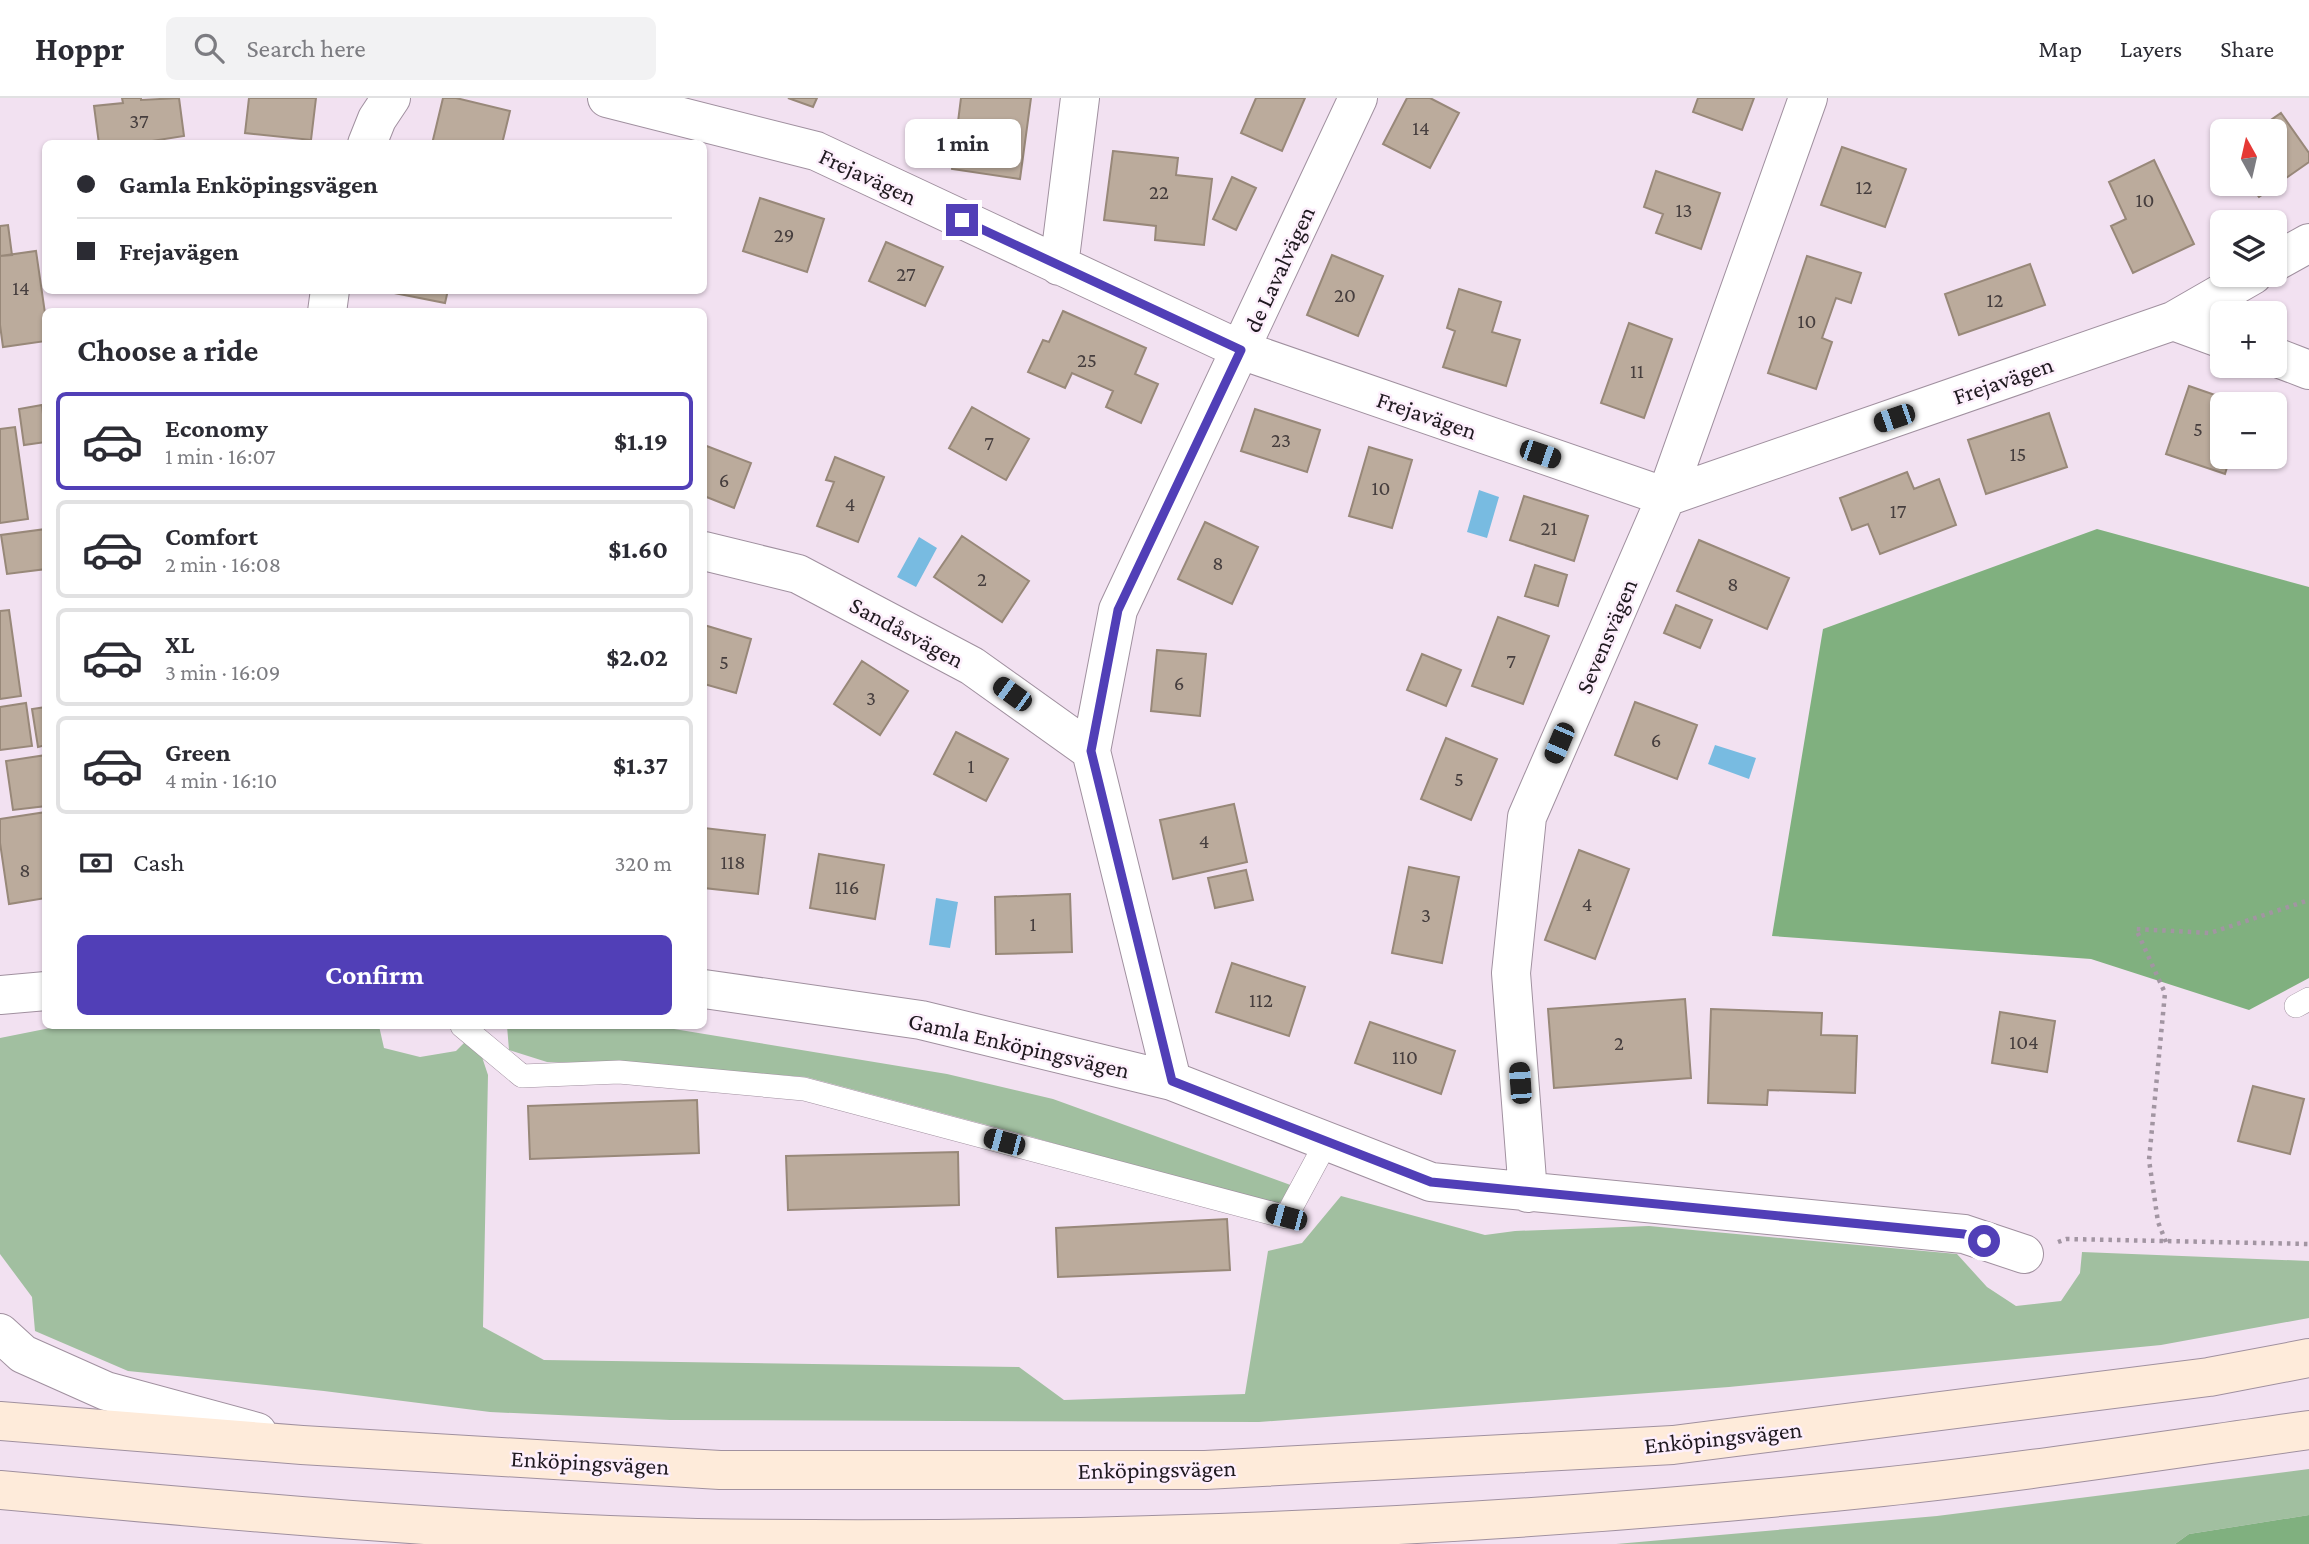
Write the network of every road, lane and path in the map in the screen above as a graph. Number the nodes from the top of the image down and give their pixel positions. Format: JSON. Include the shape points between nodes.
{"nodes":[{"id":1,"x":391,"y":98,"type":"edge"},
{"id":2,"x":607,"y":98,"type":"edge"},
{"id":3,"x":1080,"y":98,"type":"edge"},
{"id":4,"x":1358,"y":98,"type":"edge"},
{"id":5,"x":1808,"y":98,"type":"edge"},
{"id":6,"x":369,"y":140,"type":"edge"},
{"id":7,"x":2309,"y":243,"type":"edge"},
{"id":8,"x":2287,"y":255,"type":"edge"},
{"id":9,"x":1059,"y":266,"type":"junction"},
{"id":10,"x":2232,"y":287,"type":"edge"},
{"id":11,"x":2173,"y":321,"type":"junction"},
{"id":12,"x":2210,"y":335,"type":"edge"},
{"id":13,"x":1241,"y":350,"type":"junction"},
{"id":14,"x":2287,"y":362,"type":"edge"},
{"id":15,"x":2309,"y":370,"type":"edge"},
{"id":16,"x":1666,"y":497,"type":"junction"},
{"id":17,"x":707,"y":552,"type":"edge"},
{"id":18,"x":1091,"y":751,"type":"junction"},
{"id":19,"x":2309,"y":900,"type":"edge"},
{"id":20,"x":707,"y":989,"type":"edge"},
{"id":21,"x":42,"y":991,"type":"edge"},
{"id":22,"x":0,"y":995,"type":"edge"},
{"id":23,"x":465,"y":1029,"type":"edge"},
{"id":24,"x":1172,"y":1081,"type":"junction"},
{"id":25,"x":1328,"y":1141,"type":"junction"},
{"id":26,"x":1528,"y":1193,"type":"junction"},
{"id":27,"x":2166,"y":1242,"type":"junction"},
{"id":28,"x":2309,"y":1244,"type":"edge"},
{"id":29,"x":2024,"y":1254,"type":"joint"},
{"id":30,"x":0,"y":1333,"type":"edge"},
{"id":31,"x":2309,"y":1358,"type":"edge"},
{"id":32,"x":0,"y":1421,"type":"edge"},
{"id":33,"x":2309,"y":1430,"type":"edge"},
{"id":34,"x":302,"y":1445,"type":"junction"},
{"id":35,"x":0,"y":1490,"type":"edge"}],
"edges":[{"from":1,"to":6,"type":"street"},
{"from":2,"to":9,"type":"street","name":"Frejavägen","via":[[816,151]]},
{"from":3,"to":9,"type":"street"},
{"from":4,"to":13,"type":"street","name":"de Lavalvägen"},
{"from":5,"to":16,"type":"street","name":"Sevensvägen"},
{"from":7,"to":8,"type":"street"},
{"from":9,"to":13,"type":"street","name":"Frejavägen"},
{"from":10,"to":11,"type":"street","name":"Frejavägen"},
{"from":11,"to":12,"type":"street"},
{"from":11,"to":16,"type":"street","name":"Frejavägen"},
{"from":13,"to":16,"type":"street","name":"Frejavägen"},
{"from":13,"to":18,"type":"street","name":"de Lavalvägen","via":[[1118,610]]},
{"from":14,"to":15,"type":"street"},
{"from":16,"to":26,"type":"street","name":"Sevensvägen","via":[[1527,817],[1511,973]]},
{"from":17,"to":18,"type":"street","name":"Sandåsvägen","via":[[798,574],[972,666]]},
{"from":18,"to":24,"type":"street","name":"de Lavalvägen"},
{"from":19,"to":27,"type":"path","via":[[2210,933],[2136,929],[2165,993],[2149,1160],[2158,1222]]},
{"from":20,"to":24,"type":"street","name":"Gamla Enköpingsvägen","via":[[920,1020]]},
{"from":21,"to":22,"type":"street"},
{"from":23,"to":25,"type":"lane","via":[[522,1076],[619,1072],[804,1088],[1286,1217]]},
{"from":24,"to":25,"type":"street","name":"Gamla Enköpingsvägen"},
{"from":25,"to":26,"type":"street","name":"Gamla Enköpingsvägen","via":[[1431,1182]]},
{"from":26,"to":29,"type":"street","name":"Gamla Enköpingsvägen","via":[[1964,1234]]},
{"from":27,"to":28,"type":"path"},
{"from":27,"to":29,"type":"path","via":[[2066,1239]]},
{"from":30,"to":34,"type":"street","via":[[23,1354],[106,1391]]},
{"from":31,"to":34,"type":"main road","name":"Enköpingsvägen","via":[[2209,1377],[1673,1445],[1205,1470],[720,1470]]},
{"from":32,"to":34,"type":"main road","name":"Enköpingsvägen"},
{"from":33,"to":35,"type":"main road","via":[[1900,1485],[1682,1507],[1426,1526],[1187,1535],[696,1538],[284,1516]]}]}
